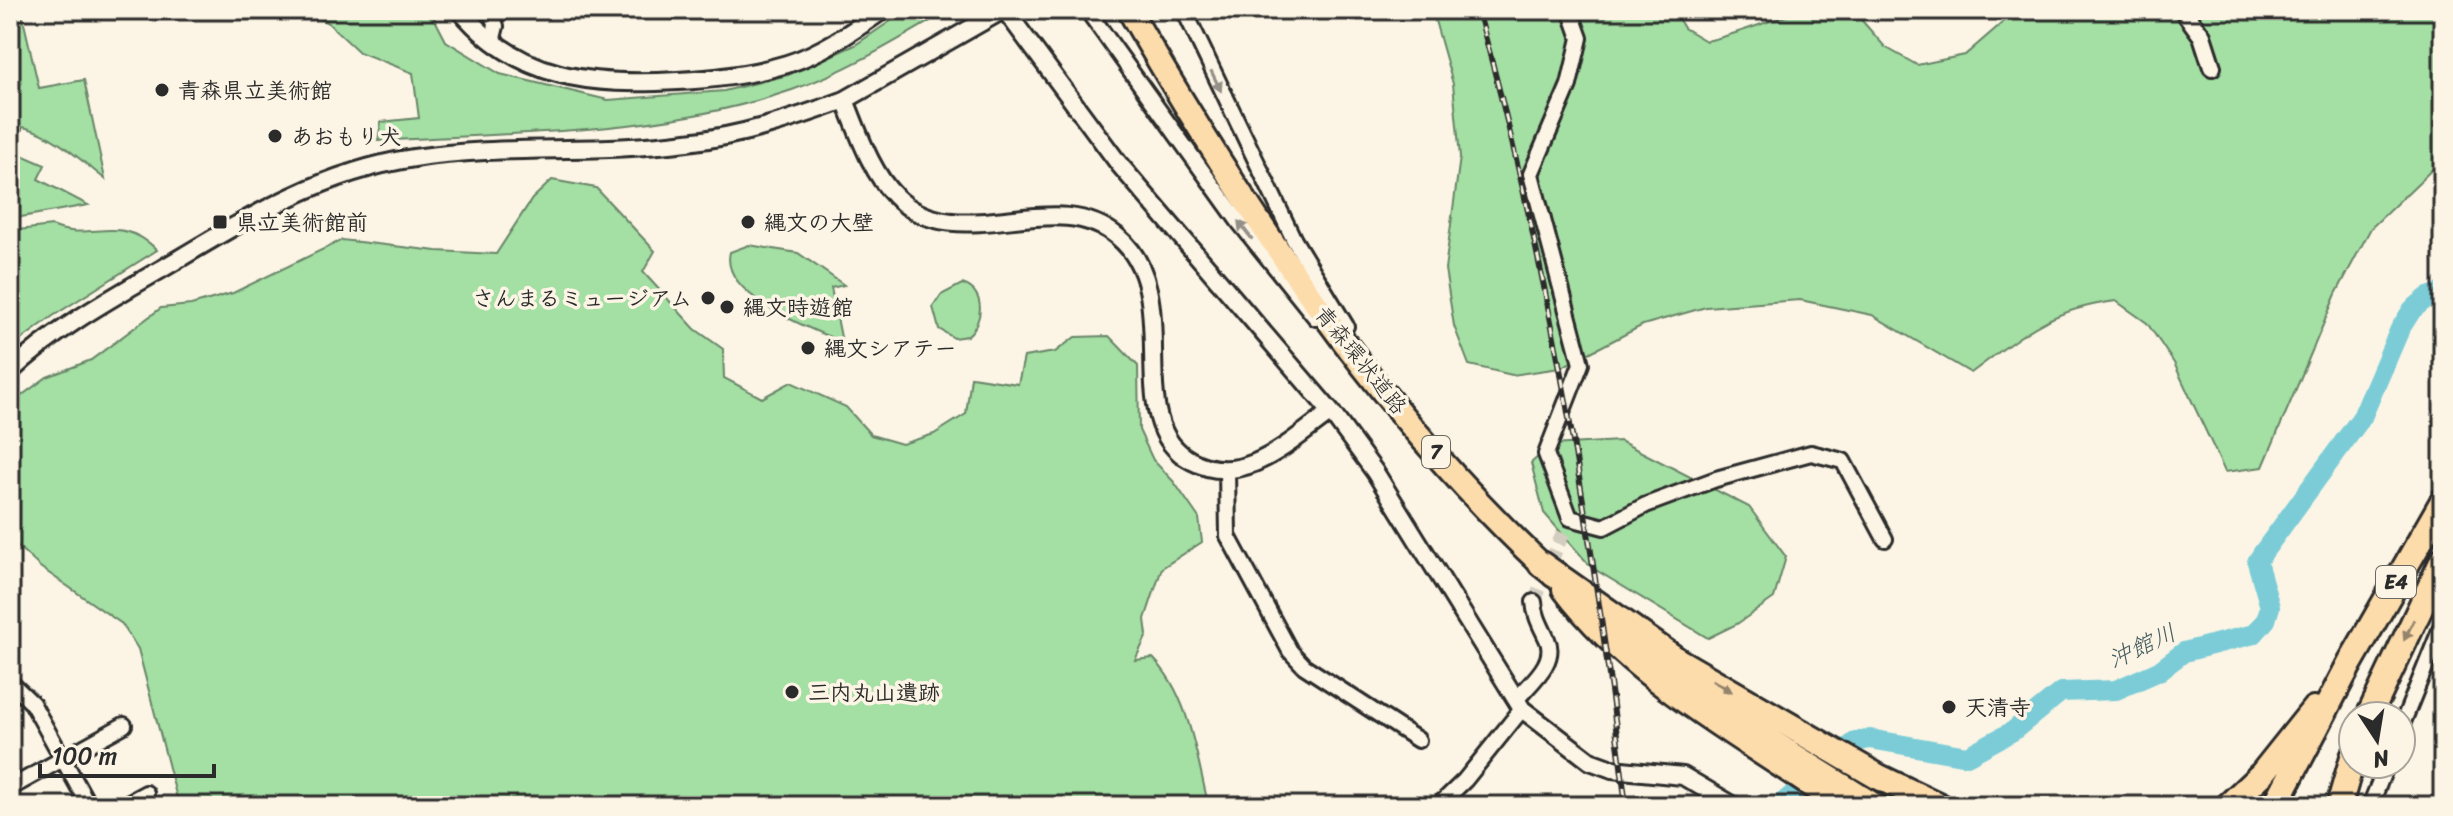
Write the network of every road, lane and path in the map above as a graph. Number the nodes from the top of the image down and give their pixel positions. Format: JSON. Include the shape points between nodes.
{"nodes":[{"id":1,"x":460,"y":10,"type":"edge"},
{"id":2,"x":490,"y":10,"type":"edge"},
{"id":3,"x":883,"y":10,"type":"edge"},
{"id":4,"x":1004,"y":10,"type":"edge"},
{"id":5,"x":1087,"y":10,"type":"edge"},
{"id":6,"x":1129,"y":10,"type":"edge"},
{"id":7,"x":1184,"y":10,"type":"edge"},
{"id":8,"x":1570,"y":10,"type":"edge"},
{"id":9,"x":2183,"y":10,"type":"edge"},
{"id":10,"x":492,"y":42,"type":"junction"},
{"id":11,"x":2212,"y":67,"type":"dead end"},
{"id":12,"x":845,"y":100,"type":"junction"},
{"id":13,"x":1350,"y":352,"type":"junction"},
{"id":14,"x":10,"y":372,"type":"edge"},
{"id":15,"x":1331,"y":412,"type":"junction"},
{"id":16,"x":1227,"y":469,"type":"junction"},
{"id":17,"x":1455,"y":474,"type":"junction"},
{"id":18,"x":2443,"y":501,"type":"edge"},
{"id":19,"x":1570,"y":518,"type":"junction"},
{"id":20,"x":1563,"y":533,"type":"tunnel mouth"},
{"id":21,"x":2443,"y":534,"type":"edge"},
{"id":22,"x":1885,"y":539,"type":"dead end"},
{"id":23,"x":2443,"y":560,"type":"edge"},
{"id":24,"x":1549,"y":570,"type":"junction"},
{"id":25,"x":1534,"y":602,"type":"tunnel mouth"},
{"id":26,"x":2443,"y":623,"type":"edge"},
{"id":27,"x":2357,"y":667,"type":"junction"},
{"id":28,"x":10,"y":682,"type":"edge"},
{"id":29,"x":2377,"y":700,"type":"edge"},
{"id":30,"x":2412,"y":700,"type":"edge"},
{"id":31,"x":1519,"y":704,"type":"junction"},
{"id":32,"x":124,"y":725,"type":"dead end"},
{"id":33,"x":1418,"y":740,"type":"dead end"},
{"id":34,"x":64,"y":758,"type":"junction"},
{"id":35,"x":2346,"y":780,"type":"edge"},
{"id":36,"x":2381,"y":780,"type":"edge"},
{"id":37,"x":10,"y":788,"type":"edge"},
{"id":38,"x":146,"y":793,"type":"dead end"},
{"id":39,"x":1845,"y":801,"type":"edge"},
{"id":40,"x":1732,"y":804,"type":"edge"},
{"id":41,"x":89,"y":806,"type":"edge"},
{"id":42,"x":122,"y":806,"type":"edge"},
{"id":43,"x":1438,"y":806,"type":"edge"},
{"id":44,"x":1876,"y":806,"type":"edge"},
{"id":45,"x":1884,"y":806,"type":"edge"},
{"id":46,"x":1940,"y":806,"type":"edge"},
{"id":47,"x":2228,"y":806,"type":"edge"},
{"id":48,"x":2275,"y":806,"type":"edge"},
{"id":49,"x":2292,"y":806,"type":"edge"},
{"id":50,"x":2339,"y":806,"type":"edge"},
{"id":51,"x":2370,"y":806,"type":"edge"}],
"edges":[{"from":1,"to":10,"type":"street"},
{"from":2,"to":10,"type":"street","via":[[496,26]]},
{"from":3,"to":10,"type":"street","via":[[833,43],[789,63],[706,79],[585,81],[545,71]]},
{"from":4,"to":12,"type":"street"},
{"from":4,"to":15,"type":"street","via":[[1119,164]]},
{"from":13,"to":5,"type":"street","one_way":true,"via":[[1308,311],[1247,233]]},
{"from":6,"to":13,"type":"highway","name":"青森環状道路","number":"7","via":[[1223,169]]},
{"from":7,"to":17,"type":"street","one_way":true,"via":[[1294,240],[1337,314],[1436,440]]},
{"from":8,"to":19,"type":"street","via":[[1580,38],[1569,85],[1531,174],[1581,364],[1546,454]]},
{"from":9,"to":11,"type":"street","via":[[2202,36]]},
{"from":12,"to":14,"type":"street","via":[[775,124],[687,142],[439,155],[367,167],[301,190],[200,247],[60,331]]},
{"from":12,"to":16,"type":"street","via":[[880,176],[893,194],[925,217],[962,223],[1075,218],[1096,223],[1127,244],[1151,292],[1156,398],[1164,431],[1193,462]]},
{"from":13,"to":17,"type":"highway","name":"青森環状道路","number":"7"},
{"from":15,"to":16,"type":"street","via":[[1264,459]]},
{"from":15,"to":31,"type":"street","via":[[1375,472]]},
{"from":16,"to":33,"type":"street","via":[[1228,536],[1290,651],[1304,666]]},
{"from":17,"to":24,"type":"highway","name":"青森環状道路","number":"7"},
{"from":18,"to":27,"type":"highway","number":"E4"},
{"from":19,"to":20,"type":"street"},
{"from":19,"to":22,"type":"street","via":[[1604,527],[1716,479],[1811,453],[1843,461]]},
{"from":21,"to":27,"type":"highway","number":"E4"},
{"from":23,"to":29,"type":"highway","one_way":true},
{"from":24,"to":39,"type":"highway","via":[[1626,654]]},
{"from":24,"to":46,"type":"highway","one_way":true,"via":[[1680,662],[1877,776]]},
{"from":25,"to":31,"type":"street","via":[[1550,644],[1549,659]]},
{"from":26,"to":30,"type":"street"},
{"from":27,"to":47,"type":"highway"},
{"from":27,"to":48,"type":"highway"},
{"from":27,"to":49,"type":"highway"},
{"from":28,"to":34,"type":"street","via":[[32,703]]},
{"from":31,"to":40,"type":"street","via":[[1590,761],[1612,769],[1683,776]]},
{"from":31,"to":43,"type":"street","via":[[1465,780]]},
{"from":32,"to":34,"type":"street"},
{"from":34,"to":37,"type":"street"},
{"from":34,"to":41,"type":"street"},
{"from":35,"to":50,"type":"highway"},
{"from":36,"to":51,"type":"street"},
{"from":38,"to":42,"type":"street"},
{"from":39,"to":44,"type":"highway"},
{"from":39,"to":45,"type":"highway"}]}
